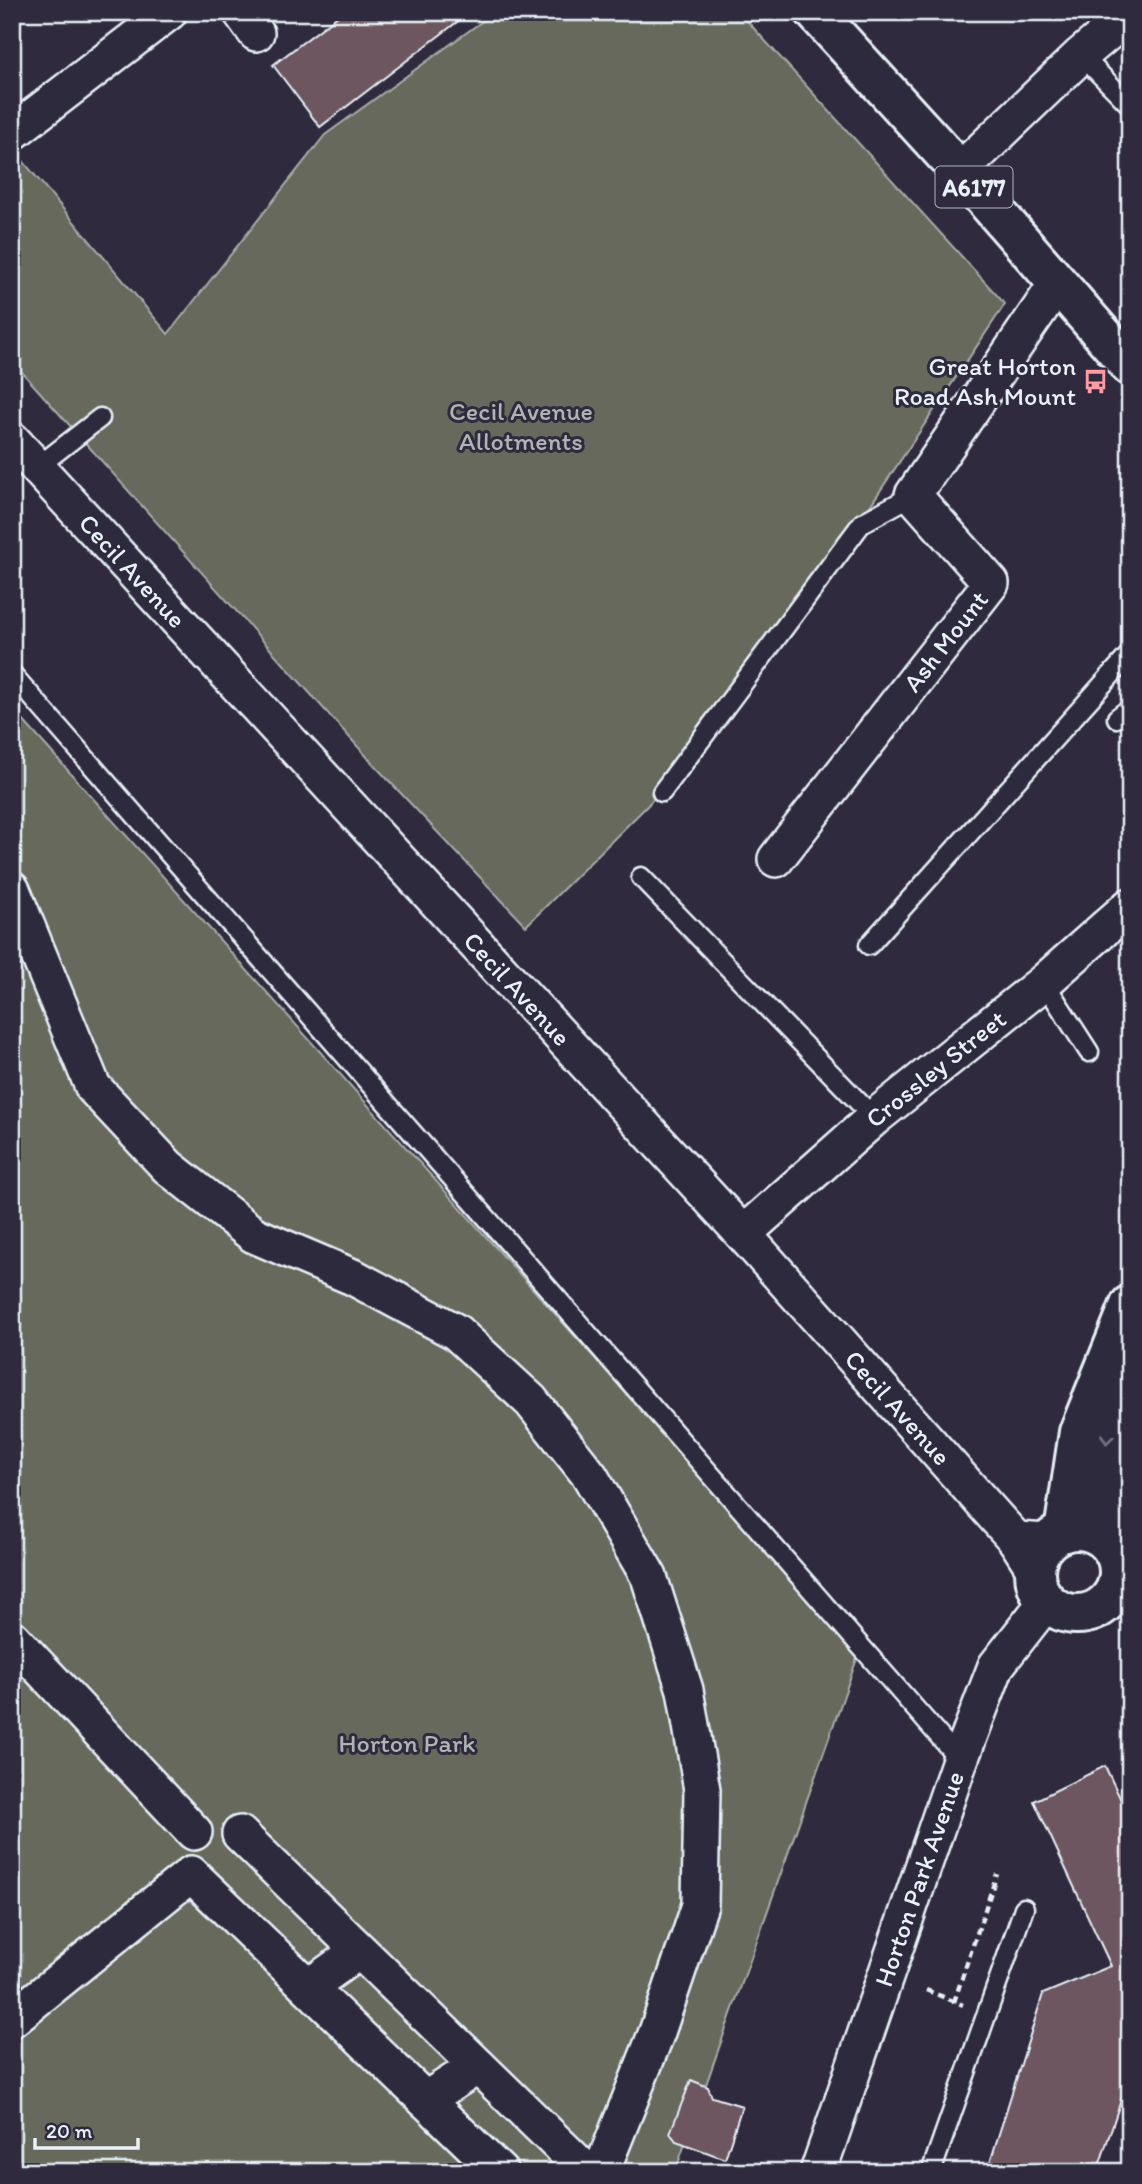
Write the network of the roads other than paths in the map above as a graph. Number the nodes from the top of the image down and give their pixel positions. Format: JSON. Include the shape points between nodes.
{"nodes":[{"id":1,"x":169,"y":12,"type":"edge"},
{"id":2,"x":815,"y":12,"type":"edge"},
{"id":3,"x":1130,"y":14,"type":"edge"},
{"id":4,"x":1081,"y":55,"type":"junction"},
{"id":5,"x":1130,"y":105,"type":"edge"},
{"id":6,"x":12,"y":133,"type":"edge"},
{"id":7,"x":960,"y":171,"type":"junction"},
{"id":8,"x":1057,"y":284,"type":"junction"},
{"id":9,"x":1130,"y":366,"type":"edge"},
{"id":10,"x":100,"y":418,"type":"dead end"},
{"id":11,"x":12,"y":440,"type":"edge"},
{"id":12,"x":36,"y":468,"type":"junction"},
{"id":13,"x":913,"y":495,"type":"junction"},
{"id":14,"x":1130,"y":654,"type":"edge"},
{"id":15,"x":12,"y":674,"type":"edge"},
{"id":16,"x":662,"y":792,"type":"dead end"},
{"id":17,"x":776,"y":859,"type":"dead end"},
{"id":18,"x":641,"y":877,"type":"dead end"},
{"id":19,"x":12,"y":890,"type":"edge"},
{"id":20,"x":1130,"y":906,"type":"edge"},
{"id":21,"x":869,"y":945,"type":"dead end"},
{"id":22,"x":1044,"y":982,"type":"junction"},
{"id":23,"x":1090,"y":1052,"type":"dead end"},
{"id":24,"x":874,"y":1118,"type":"junction"},
{"id":25,"x":743,"y":1234,"type":"junction"},
{"id":26,"x":1130,"y":1305,"type":"edge"},
{"id":27,"x":1115,"y":1347,"type":"junction"},
{"id":28,"x":1112,"y":1548,"type":"junction"},
{"id":29,"x":1042,"y":1557,"type":"junction"},
{"id":30,"x":1120,"y":1605,"type":"edge"},
{"id":31,"x":12,"y":1638,"type":"edge"},
{"id":32,"x":960,"y":1760,"type":"junction"},
{"id":33,"x":194,"y":1832,"type":"junction"},
{"id":34,"x":240,"y":1834,"type":"junction"},
{"id":35,"x":191,"y":1874,"type":"junction"},
{"id":36,"x":1024,"y":1908,"type":"dead end"},
{"id":37,"x":359,"y":1951,"type":"junction"},
{"id":38,"x":310,"y":1986,"type":"junction"},
{"id":39,"x":12,"y":2020,"type":"edge"},
{"id":40,"x":478,"y":2066,"type":"junction"},
{"id":41,"x":425,"y":2100,"type":"junction"},
{"id":42,"x":500,"y":2172,"type":"edge"},
{"id":43,"x":587,"y":2172,"type":"edge"},
{"id":44,"x":601,"y":2172,"type":"edge"},
{"id":45,"x":818,"y":2172,"type":"edge"},
{"id":46,"x":931,"y":2172,"type":"edge"}],
"edges":[{"from":1,"to":6,"type":"street"},
{"from":2,"to":7,"type":"main road","number":"A6177"},
{"from":3,"to":4,"type":"street"},
{"from":4,"to":5,"type":"lane"},
{"from":4,"to":7,"type":"street"},
{"from":7,"to":8,"type":"main road","number":"A6177"},
{"from":8,"to":9,"type":"main road","number":"A6177"},
{"from":8,"to":13,"type":"street"},
{"from":10,"to":12,"type":"lane"},
{"from":11,"to":12,"type":"street","name":"Cecil Avenue"},
{"from":12,"to":25,"type":"street","name":"Cecil Avenue"},
{"from":13,"to":16,"type":"lane","via":[[862,523]]},
{"from":13,"to":17,"type":"street","name":"Ash Mount","via":[[991,583]]},
{"from":14,"to":21,"type":"lane"},
{"from":15,"to":32,"type":"lane"},
{"from":18,"to":24,"type":"lane"},
{"from":19,"to":44,"type":"street","via":[[93,1087],[168,1167],[254,1235],[355,1278],[456,1332],[531,1401],[590,1476],[649,1577],[685,1690],[702,1790],[700,1905],[657,2032]]},
{"from":20,"to":22,"type":"street","name":"Crossley Street"},
{"from":22,"to":23,"type":"lane"},
{"from":22,"to":24,"type":"street","name":"Crossley Street"},
{"from":24,"to":25,"type":"street","name":"Crossley Street"},
{"from":25,"to":29,"type":"street","name":"Cecil Avenue"},
{"from":26,"to":27,"type":"main road","name":"Horton Park Avenue"},
{"from":27,"to":28,"type":"main road","name":"Horton Park Avenue","one_way":true,"via":[[1103,1505]]},
{"from":27,"to":29,"type":"main road","name":"Horton Park Avenue","via":[[1079,1432]]},
{"from":28,"to":29,"type":"main road","via":[[1091,1532]]},
{"from":28,"to":30,"type":"main road","via":[[1120,1574]]},
{"from":29,"to":30,"type":"main road","via":[[1058,1610],[1086,1614]]},
{"from":29,"to":32,"type":"street","name":"Horton Park Avenue"},
{"from":31,"to":33,"type":"street"},
{"from":32,"to":45,"type":"street","name":"Horton Park Avenue"},
{"from":33,"to":34,"type":"street","via":[[222,1824]]},
{"from":33,"to":35,"type":"street","via":[[186,1844]]},
{"from":34,"to":35,"type":"street","via":[[248,1850],[239,1877],[222,1886],[210,1886]]},
{"from":34,"to":37,"type":"street"},
{"from":35,"to":38,"type":"street"},
{"from":35,"to":39,"type":"street"},
{"from":36,"to":46,"type":"lane"},
{"from":37,"to":38,"type":"street"},
{"from":37,"to":40,"type":"street"},
{"from":38,"to":41,"type":"street"},
{"from":40,"to":41,"type":"street"},
{"from":40,"to":43,"type":"street"},
{"from":41,"to":42,"type":"street"}]}
